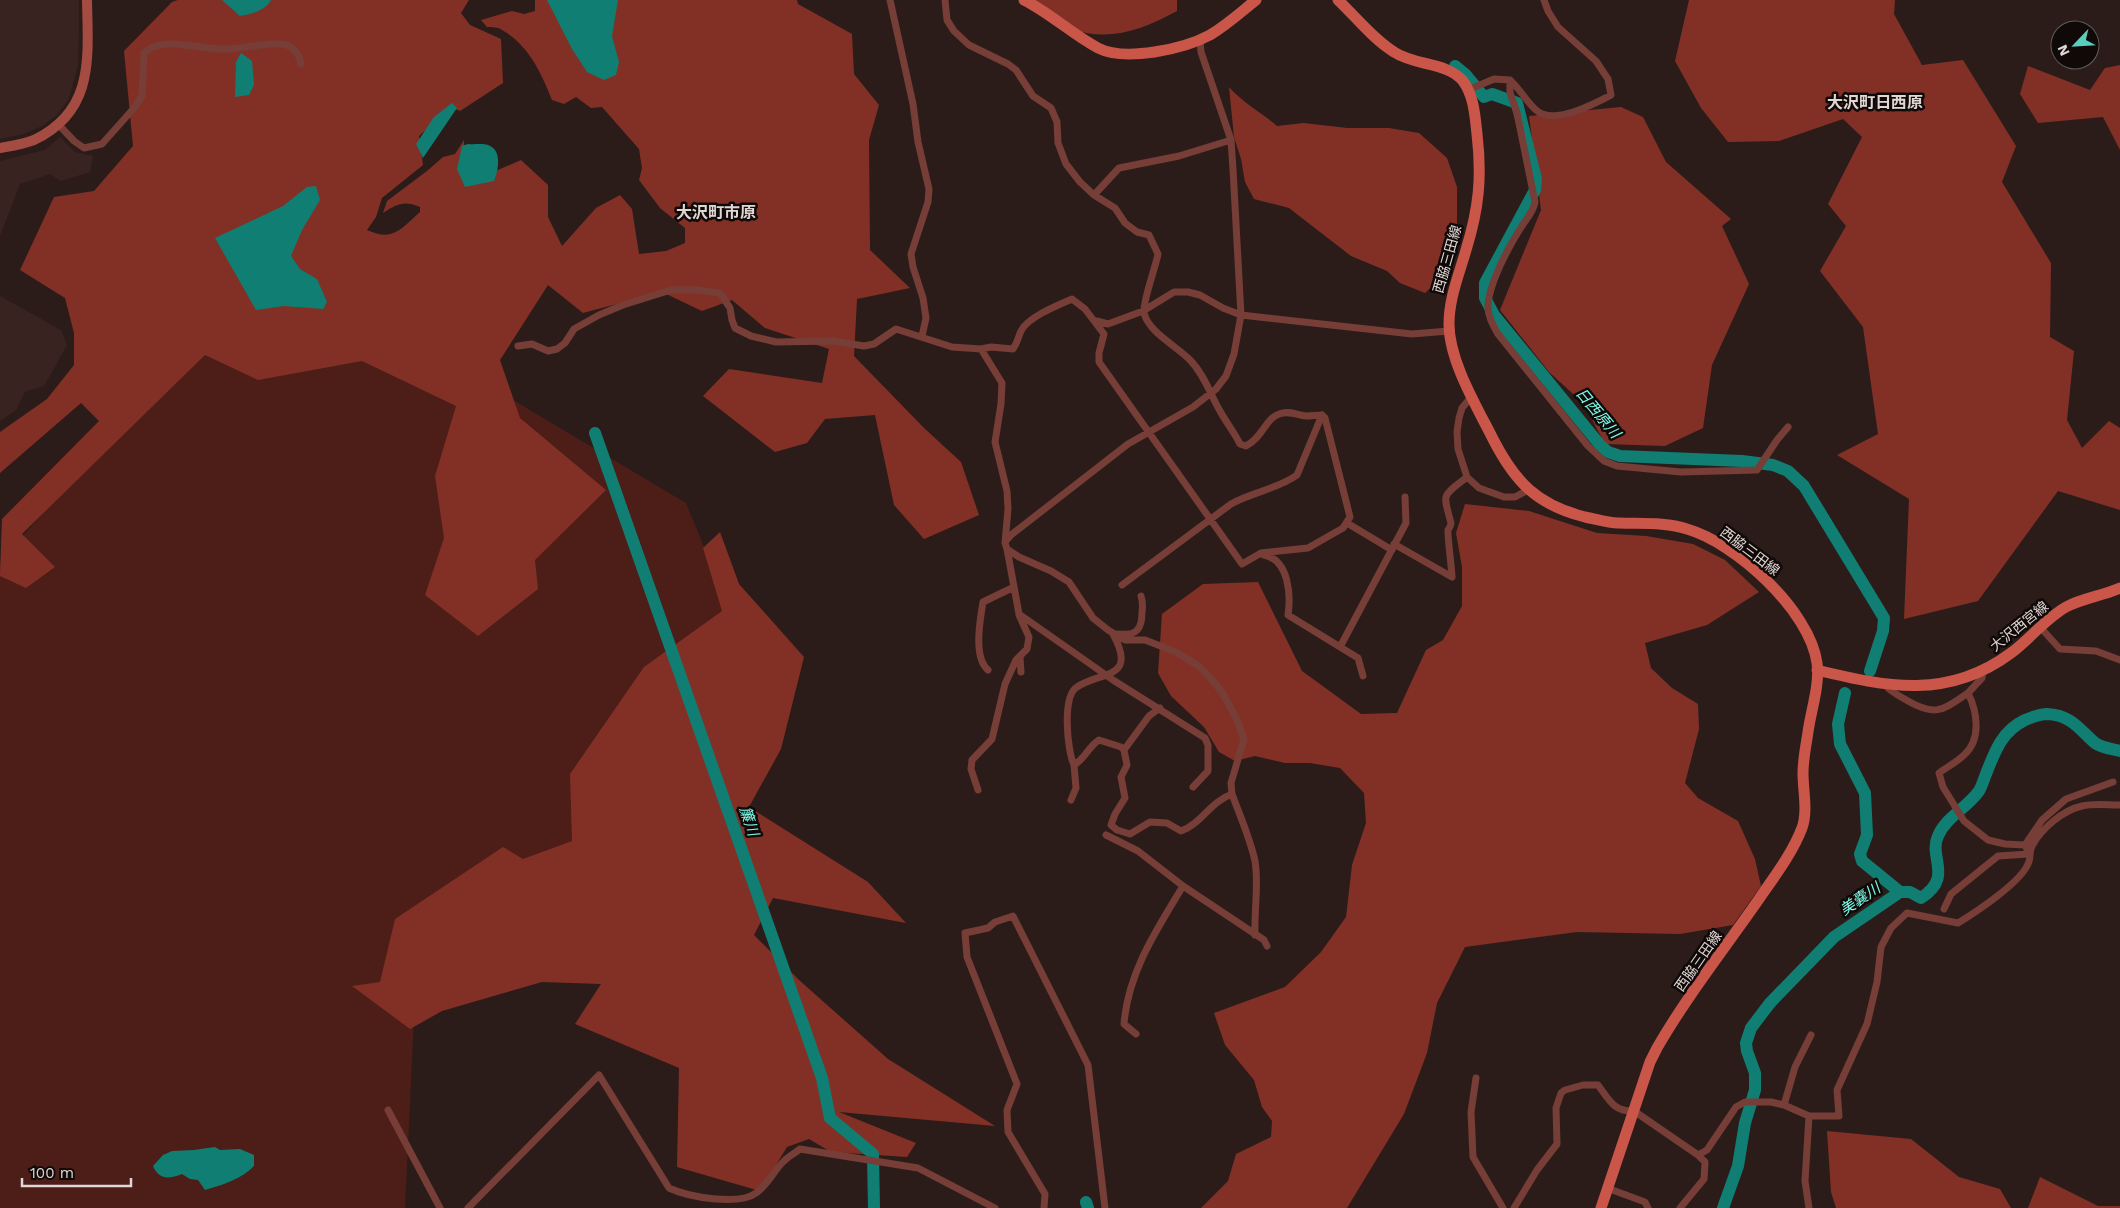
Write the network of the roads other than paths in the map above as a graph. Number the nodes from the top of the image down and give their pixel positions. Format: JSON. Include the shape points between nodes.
{"nodes":[{"id":1,"x":87,"y":0,"type":"edge"},
{"id":2,"x":890,"y":0,"type":"edge"},
{"id":3,"x":945,"y":0,"type":"edge"},
{"id":4,"x":1024,"y":0,"type":"edge"},
{"id":5,"x":1256,"y":0,"type":"edge"},
{"id":6,"x":1338,"y":0,"type":"edge"},
{"id":7,"x":1544,"y":0,"type":"edge"},
{"id":8,"x":1200,"y":40,"type":"junction"},
{"id":9,"x":301,"y":64,"type":"dead end"},
{"id":10,"x":1510,"y":80,"type":"junction"},
{"id":11,"x":1468,"y":90,"type":"junction"},
{"id":12,"x":58,"y":124,"type":"junction"},
{"id":13,"x":1231,"y":140,"type":"junction"},
{"id":14,"x":0,"y":148,"type":"edge"},
{"id":15,"x":1094,"y":195,"type":"junction"},
{"id":16,"x":1144,"y":311,"type":"junction"},
{"id":17,"x":1241,"y":315,"type":"junction"},
{"id":18,"x":1096,"y":321,"type":"junction"},
{"id":19,"x":1449,"y":331,"type":"junction"},
{"id":20,"x":922,"y":336,"type":"junction"},
{"id":21,"x":518,"y":346,"type":"dead end"},
{"id":22,"x":981,"y":349,"type":"junction"},
{"id":23,"x":1211,"y":393,"type":"junction"},
{"id":24,"x":1472,"y":396,"type":"junction"},
{"id":25,"x":1322,"y":415,"type":"junction"},
{"id":26,"x":1788,"y":427,"type":"dead end"},
{"id":27,"x":1148,"y":432,"type":"junction"},
{"id":28,"x":1467,"y":477,"type":"junction"},
{"id":29,"x":1528,"y":490,"type":"junction"},
{"id":30,"x":1405,"y":497,"type":"dead end"},
{"id":31,"x":1212,"y":519,"type":"junction"},
{"id":32,"x":1347,"y":522,"type":"junction"},
{"id":33,"x":1006,"y":546,"type":"junction"},
{"id":34,"x":1393,"y":547,"type":"junction"},
{"id":35,"x":1254,"y":556,"type":"junction"},
{"id":36,"x":1122,"y":585,"type":"dead end"},
{"id":37,"x":1014,"y":587,"type":"junction"},
{"id":38,"x":2120,"y":588,"type":"edge"},
{"id":39,"x":1141,"y":596,"type":"dead end"},
{"id":40,"x":1019,"y":614,"type":"junction"},
{"id":41,"x":2040,"y":627,"type":"junction"},
{"id":42,"x":1112,"y":633,"type":"junction"},
{"id":43,"x":1340,"y":648,"type":"junction"},
{"id":44,"x":1020,"y":657,"type":"junction"},
{"id":45,"x":2120,"y":660,"type":"edge"},
{"id":46,"x":988,"y":670,"type":"dead end"},
{"id":47,"x":1817,"y":670,"type":"junction"},
{"id":48,"x":1983,"y":670,"type":"junction"},
{"id":49,"x":1021,"y":672,"type":"dead end"},
{"id":50,"x":1107,"y":676,"type":"junction"},
{"id":51,"x":1363,"y":676,"type":"dead end"},
{"id":52,"x":1885,"y":685,"type":"junction"},
{"id":53,"x":1968,"y":692,"type":"junction"},
{"id":54,"x":1160,"y":708,"type":"junction"},
{"id":55,"x":1124,"y":750,"type":"junction"},
{"id":56,"x":1074,"y":765,"type":"junction"},
{"id":57,"x":2113,"y":782,"type":"dead end"},
{"id":58,"x":1193,"y":787,"type":"dead end"},
{"id":59,"x":978,"y":790,"type":"dead end"},
{"id":60,"x":1232,"y":794,"type":"junction"},
{"id":61,"x":1071,"y":800,"type":"dead end"},
{"id":62,"x":2120,"y":805,"type":"edge"},
{"id":63,"x":1106,"y":835,"type":"dead end"},
{"id":64,"x":2025,"y":845,"type":"junction"},
{"id":65,"x":2029,"y":854,"type":"junction"},
{"id":66,"x":1183,"y":886,"type":"junction"},
{"id":67,"x":1944,"y":909,"type":"dead end"},
{"id":68,"x":1255,"y":935,"type":"junction"},
{"id":69,"x":1267,"y":946,"type":"dead end"},
{"id":70,"x":1136,"y":1034,"type":"dead end"},
{"id":71,"x":1811,"y":1035,"type":"dead end"},
{"id":72,"x":1476,"y":1078,"type":"dead end"},
{"id":73,"x":1784,"y":1105,"type":"junction"},
{"id":74,"x":388,"y":1110,"type":"dead end"},
{"id":75,"x":1634,"y":1111,"type":"junction"},
{"id":76,"x":1809,"y":1116,"type":"junction"},
{"id":77,"x":1698,"y":1155,"type":"junction"},
{"id":78,"x":1607,"y":1188,"type":"junction"},
{"id":79,"x":440,"y":1208,"type":"edge"},
{"id":80,"x":468,"y":1208,"type":"edge"},
{"id":81,"x":995,"y":1208,"type":"edge"},
{"id":82,"x":1044,"y":1208,"type":"edge"},
{"id":83,"x":1105,"y":1208,"type":"edge"},
{"id":84,"x":1504,"y":1208,"type":"edge"},
{"id":85,"x":1514,"y":1208,"type":"edge"},
{"id":86,"x":1601,"y":1208,"type":"edge"},
{"id":87,"x":1648,"y":1208,"type":"edge"},
{"id":88,"x":1680,"y":1208,"type":"edge"},
{"id":89,"x":1809,"y":1208,"type":"edge"}],
"edges":[{"from":1,"to":12,"type":"street","via":[[88,63],[84,83],[77,99]]},
{"from":2,"to":20,"type":"street","via":[[929,189],[928,202],[911,254],[926,318]]},
{"from":3,"to":15,"type":"street","via":[[947,20],[954,30],[969,45],[1016,70],[1032,96],[1050,108],[1057,122],[1058,143],[1066,164]]},
{"from":4,"to":8,"type":"main road","via":[[1111,53],[1140,54]]},
{"from":5,"to":8,"type":"main road","via":[[1224,26]]},
{"from":6,"to":11,"type":"main road","name":"西脇三田線","via":[[1395,53],[1446,69],[1462,80]]},
{"from":7,"to":10,"type":"street","via":[[1558,26],[1596,61],[1608,79],[1612,95],[1555,117],[1545,116]]},
{"from":8,"to":13,"type":"street"},
{"from":9,"to":12,"type":"street","via":[[299,55],[281,44],[226,50],[161,44],[144,53],[142,96],[102,144],[84,148]]},
{"from":10,"to":11,"type":"street","via":[[1494,78]]},
{"from":10,"to":26,"type":"street","via":[[1510,93],[1518,113],[1535,202],[1492,286],[1488,306],[1498,334],[1547,397],[1588,446],[1604,461],[1617,466],[1681,472],[1757,470]]},
{"from":11,"to":19,"type":"main road","name":"西脇三田線","via":[[1475,116],[1481,182],[1471,234],[1450,304]]},
{"from":12,"to":14,"type":"street","via":[[32,141]]},
{"from":13,"to":15,"type":"street","via":[[1179,156],[1119,168]]},
{"from":13,"to":17,"type":"street"},
{"from":15,"to":16,"type":"street","via":[[1115,208],[1125,223],[1149,236],[1154,244],[1158,254]]},
{"from":16,"to":17,"type":"street","via":[[1174,292],[1188,292]]},
{"from":16,"to":18,"type":"street","via":[[1108,324]]},
{"from":16,"to":23,"type":"street","via":[[1148,323],[1193,363]]},
{"from":17,"to":19,"type":"street","via":[[1412,334]]},
{"from":17,"to":23,"type":"street","via":[[1234,354],[1226,376]]},
{"from":18,"to":22,"type":"street","via":[[1072,299],[1028,322],[1013,349]]},
{"from":18,"to":27,"type":"street","via":[[1104,334],[1099,362]]},
{"from":19,"to":24,"type":"main road","name":"西脇三田線","via":[[1456,360]]},
{"from":20,"to":21,"type":"street","via":[[896,329],[874,344],[864,346],[833,341],[776,342],[751,336],[736,328],[730,308],[720,293],[671,290],[599,315],[574,330],[556,349],[548,351],[532,344]]},
{"from":20,"to":22,"type":"street","via":[[952,347]]},
{"from":22,"to":33,"type":"street","via":[[1002,383],[995,442],[1007,491]]},
{"from":23,"to":25,"type":"street","via":[[1240,444],[1246,446],[1255,441],[1271,419],[1280,414]]},
{"from":23,"to":27,"type":"street"},
{"from":24,"to":28,"type":"street","via":[[1462,408],[1457,432],[1458,449]]},
{"from":24,"to":29,"type":"main road","name":"西脇三田線","via":[[1504,460]]},
{"from":25,"to":31,"type":"street","via":[[1297,475],[1289,481],[1243,497]]},
{"from":25,"to":32,"type":"street","via":[[1350,517]]},
{"from":27,"to":31,"type":"street"},
{"from":27,"to":33,"type":"street","via":[[1011,535]]},
{"from":28,"to":29,"type":"street","via":[[1479,488],[1504,497],[1515,497]]},
{"from":28,"to":34,"type":"street","via":[[1445,495],[1444,501],[1452,523],[1448,530],[1452,577]]},
{"from":29,"to":47,"type":"main road","name":"西脇三田線","via":[[1556,508],[1571,513],[1614,523],[1687,528],[1714,540],[1758,574],[1788,603],[1813,646]]},
{"from":30,"to":34,"type":"street","via":[[1406,523]]},
{"from":31,"to":35,"type":"street","via":[[1242,564]]},
{"from":31,"to":36,"type":"street"},
{"from":32,"to":34,"type":"street"},
{"from":32,"to":35,"type":"street","via":[[1339,531],[1308,548]]},
{"from":33,"to":37,"type":"street"},
{"from":33,"to":42,"type":"street","via":[[1019,557],[1068,582],[1093,618]]},
{"from":34,"to":43,"type":"street"},
{"from":35,"to":43,"type":"street","via":[[1271,556],[1281,565],[1287,581],[1288,615]]},
{"from":37,"to":40,"type":"street"},
{"from":37,"to":46,"type":"street","via":[[983,602],[980,649],[984,667]]},
{"from":38,"to":41,"type":"main road","name":"大沢西宮線","via":[[2078,602]]},
{"from":39,"to":42,"type":"street","via":[[1144,602],[1143,622],[1138,630],[1128,635]]},
{"from":40,"to":44,"type":"street","via":[[1029,637],[1027,650]]},
{"from":40,"to":50,"type":"street"},
{"from":41,"to":45,"type":"street","via":[[2060,648],[2096,651]]},
{"from":41,"to":48,"type":"main road","name":"大沢西宮線","via":[[2011,653]]},
{"from":42,"to":50,"type":"street","via":[[1120,659],[1117,670]]},
{"from":42,"to":60,"type":"street","via":[[1125,640],[1154,642],[1176,652],[1200,667],[1222,692],[1244,739],[1231,783]]},
{"from":43,"to":51,"type":"street","via":[[1358,658]]},
{"from":44,"to":49,"type":"street"},
{"from":44,"to":59,"type":"street","via":[[1005,684],[992,739],[972,760],[971,769]]},
{"from":47,"to":52,"type":"main road","name":"大沢西宮線"},
{"from":47,"to":75,"type":"main road","name":"西脇三田線","via":[[1804,760],[1805,820],[1773,878],[1665,1034],[1650,1062]]},
{"from":48,"to":52,"type":"main road","name":"大沢西宮線","via":[[1938,684]]},
{"from":48,"to":53,"type":"street","via":[[1982,678]]},
{"from":50,"to":54,"type":"street"},
{"from":50,"to":56,"type":"street","via":[[1076,687],[1070,697],[1067,722],[1070,758]]},
{"from":52,"to":53,"type":"street","via":[[1922,709],[1933,711],[1948,706]]},
{"from":53,"to":64,"type":"street","via":[[1974,704],[1976,730],[1965,754],[1939,774],[1943,787],[1964,821],[1988,840]]},
{"from":54,"to":55,"type":"street","via":[[1149,716]]},
{"from":54,"to":58,"type":"street","via":[[1205,738],[1208,745],[1208,772]]},
{"from":55,"to":56,"type":"street","via":[[1099,740]]},
{"from":55,"to":60,"type":"street","via":[[1127,765],[1121,777],[1125,798],[1111,825],[1117,830],[1130,834],[1150,822],[1166,823],[1181,831],[1199,820],[1220,799]]},
{"from":56,"to":61,"type":"street","via":[[1076,788]]},
{"from":57,"to":64,"type":"street","via":[[2066,799],[2042,820]]},
{"from":60,"to":68,"type":"street","via":[[1255,861]]},
{"from":62,"to":65,"type":"street","via":[[2081,806],[2069,811],[2039,835]]},
{"from":63,"to":66,"type":"street","via":[[1138,851]]},
{"from":64,"to":65,"type":"street"},
{"from":65,"to":67,"type":"street","via":[[1998,856],[1951,894]]},
{"from":65,"to":76,"type":"street","via":[[2028,864],[2009,887],[1980,910],[1958,922],[1908,913],[1891,928],[1881,946],[1877,982],[1866,1024],[1837,1090],[1839,1116]]},
{"from":66,"to":68,"type":"street"},
{"from":66,"to":70,"type":"street","via":[[1143,954],[1127,997],[1124,1024]]},
{"from":68,"to":69,"type":"street"},
{"from":71,"to":73,"type":"street","via":[[1795,1067]]},
{"from":72,"to":84,"type":"street","via":[[1471,1112],[1473,1157]]},
{"from":73,"to":76,"type":"street"},
{"from":73,"to":77,"type":"street","via":[[1744,1102],[1736,1107],[1707,1150]]},
{"from":74,"to":79,"type":"street"},
{"from":75,"to":77,"type":"street"},
{"from":75,"to":78,"type":"main road","name":"西脇三田線"},
{"from":75,"to":85,"type":"street","via":[[1618,1109],[1598,1086],[1583,1085],[1561,1093],[1556,1108],[1557,1144]]},
{"from":76,"to":89,"type":"street","via":[[1805,1181]]},
{"from":77,"to":88,"type":"street","via":[[1704,1162],[1704,1179]]},
{"from":78,"to":86,"type":"main road","name":"西脇三田線"},
{"from":78,"to":87,"type":"street","via":[[1637,1197]]},
{"from":80,"to":81,"type":"street","via":[[599,1075],[669,1188],[679,1193],[716,1199],[746,1198],[757,1193],[784,1161],[800,1149],[918,1168]]},
{"from":82,"to":83,"type":"street","via":[[1045,1194],[1008,1132],[1007,1110],[1017,1084],[967,957],[965,933],[988,928],[1013,916],[1088,1065]]}]}
